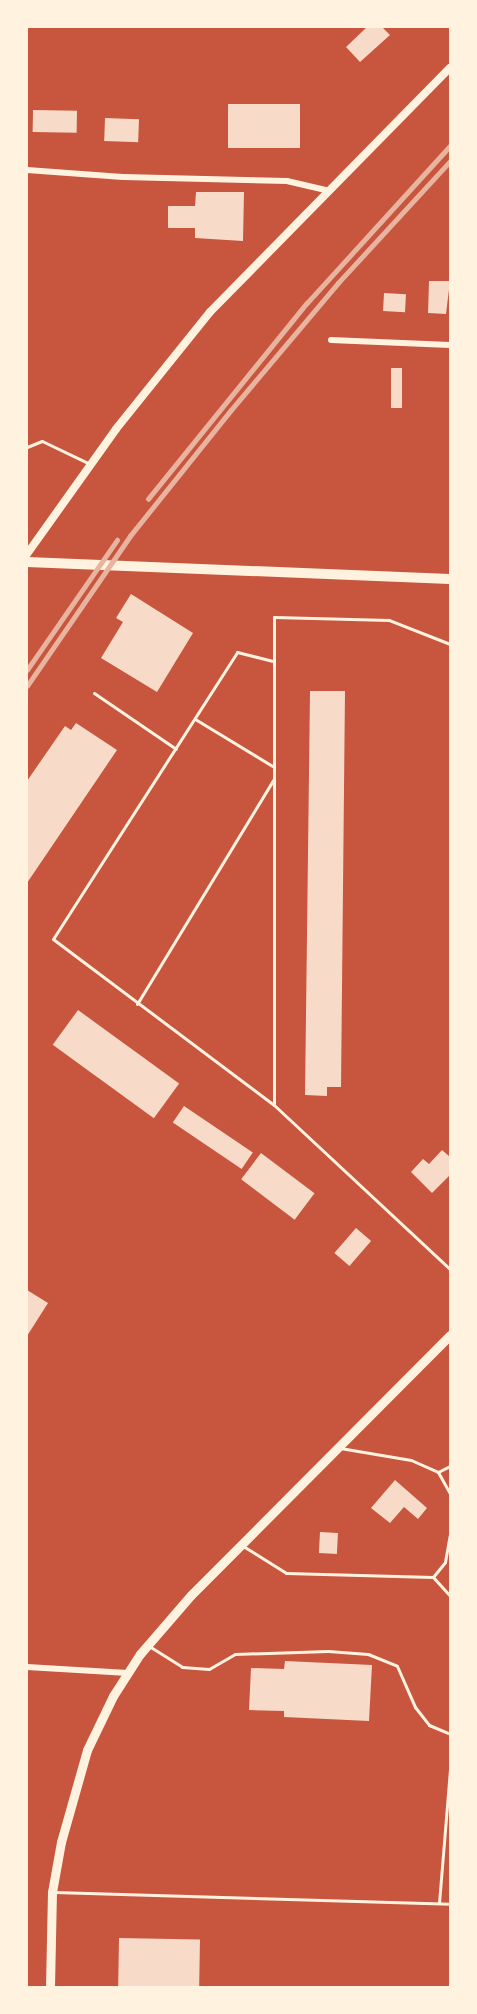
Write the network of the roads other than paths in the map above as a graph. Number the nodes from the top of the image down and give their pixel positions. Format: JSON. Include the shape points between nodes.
{"nodes":[{"id":1,"x":450,"y":68,"type":"edge"},
{"id":2,"x":27,"y":170,"type":"edge"},
{"id":3,"x":330,"y":191,"type":"junction"},
{"id":4,"x":331,"y":340,"type":"dead end"},
{"id":5,"x":450,"y":345,"type":"edge"},
{"id":6,"x":27,"y":447,"type":"edge"},
{"id":7,"x":92,"y":465,"type":"junction"},
{"id":8,"x":27,"y":554,"type":"edge"},
{"id":9,"x":27,"y":562,"type":"edge"},
{"id":10,"x":450,"y":579,"type":"edge"},
{"id":11,"x":450,"y":644,"type":"edge"},
{"id":12,"x":274,"y":661,"type":"junction"},
{"id":13,"x":94,"y":693,"type":"dead end"},
{"id":14,"x":195,"y":719,"type":"junction"},
{"id":15,"x":176,"y":749,"type":"junction"},
{"id":16,"x":274,"y":767,"type":"junction"},
{"id":17,"x":274,"y":779,"type":"junction"},
{"id":18,"x":137,"y":1004,"type":"junction"},
{"id":19,"x":274,"y":1105,"type":"junction"},
{"id":20,"x":450,"y":1269,"type":"edge"},
{"id":21,"x":450,"y":1335,"type":"edge"},
{"id":22,"x":338,"y":1447,"type":"junction"},
{"id":23,"x":450,"y":1466,"type":"edge"},
{"id":24,"x":438,"y":1472,"type":"junction"},
{"id":25,"x":450,"y":1494,"type":"edge"},
{"id":26,"x":450,"y":1536,"type":"edge"},
{"id":27,"x":241,"y":1545,"type":"junction"},
{"id":28,"x":433,"y":1578,"type":"junction"},
{"id":29,"x":450,"y":1596,"type":"edge"},
{"id":30,"x":148,"y":1645,"type":"junction"},
{"id":31,"x":27,"y":1667,"type":"edge"},
{"id":32,"x":128,"y":1673,"type":"junction"},
{"id":33,"x":450,"y":1734,"type":"edge"},
{"id":34,"x":450,"y":1767,"type":"edge"},
{"id":35,"x":52,"y":1892,"type":"junction"},
{"id":36,"x":439,"y":1904,"type":"junction"},
{"id":37,"x":450,"y":1904,"type":"edge"},
{"id":38,"x":50,"y":1987,"type":"edge"}],
"edges":[{"from":1,"to":3,"type":"street"},
{"from":2,"to":3,"type":"street","via":[[287,181]]},
{"from":3,"to":7,"type":"street","via":[[210,312]]},
{"from":4,"to":5,"type":"street"},
{"from":6,"to":7,"type":"lane","via":[[42,441]]},
{"from":7,"to":8,"type":"street"},
{"from":9,"to":10,"type":"main road"},
{"from":11,"to":12,"type":"lane","via":[[389,620],[274,617]]},
{"from":12,"to":14,"type":"lane","via":[[237,652]]},
{"from":12,"to":16,"type":"lane"},
{"from":13,"to":15,"type":"lane"},
{"from":14,"to":15,"type":"lane"},
{"from":14,"to":16,"type":"lane"},
{"from":15,"to":18,"type":"lane","via":[[53,939]]},
{"from":16,"to":17,"type":"lane"},
{"from":17,"to":18,"type":"lane"},
{"from":17,"to":19,"type":"lane"},
{"from":18,"to":19,"type":"lane"},
{"from":19,"to":20,"type":"lane"},
{"from":21,"to":22,"type":"main road"},
{"from":22,"to":24,"type":"lane","via":[[411,1460]]},
{"from":22,"to":27,"type":"main road"},
{"from":23,"to":24,"type":"lane"},
{"from":24,"to":25,"type":"lane"},
{"from":26,"to":28,"type":"lane","via":[[445,1562]]},
{"from":27,"to":28,"type":"lane","via":[[286,1573]]},
{"from":27,"to":30,"type":"main road"},
{"from":28,"to":29,"type":"lane"},
{"from":30,"to":32,"type":"main road"},
{"from":30,"to":33,"type":"lane","via":[[183,1667],[209,1669],[235,1654],[368,1654],[397,1665],[415,1707],[429,1725]]},
{"from":31,"to":32,"type":"street"},
{"from":32,"to":35,"type":"main road","via":[[84,1758]]},
{"from":34,"to":36,"type":"lane"},
{"from":35,"to":36,"type":"lane"},
{"from":35,"to":38,"type":"main road"},
{"from":36,"to":37,"type":"lane"}]}
